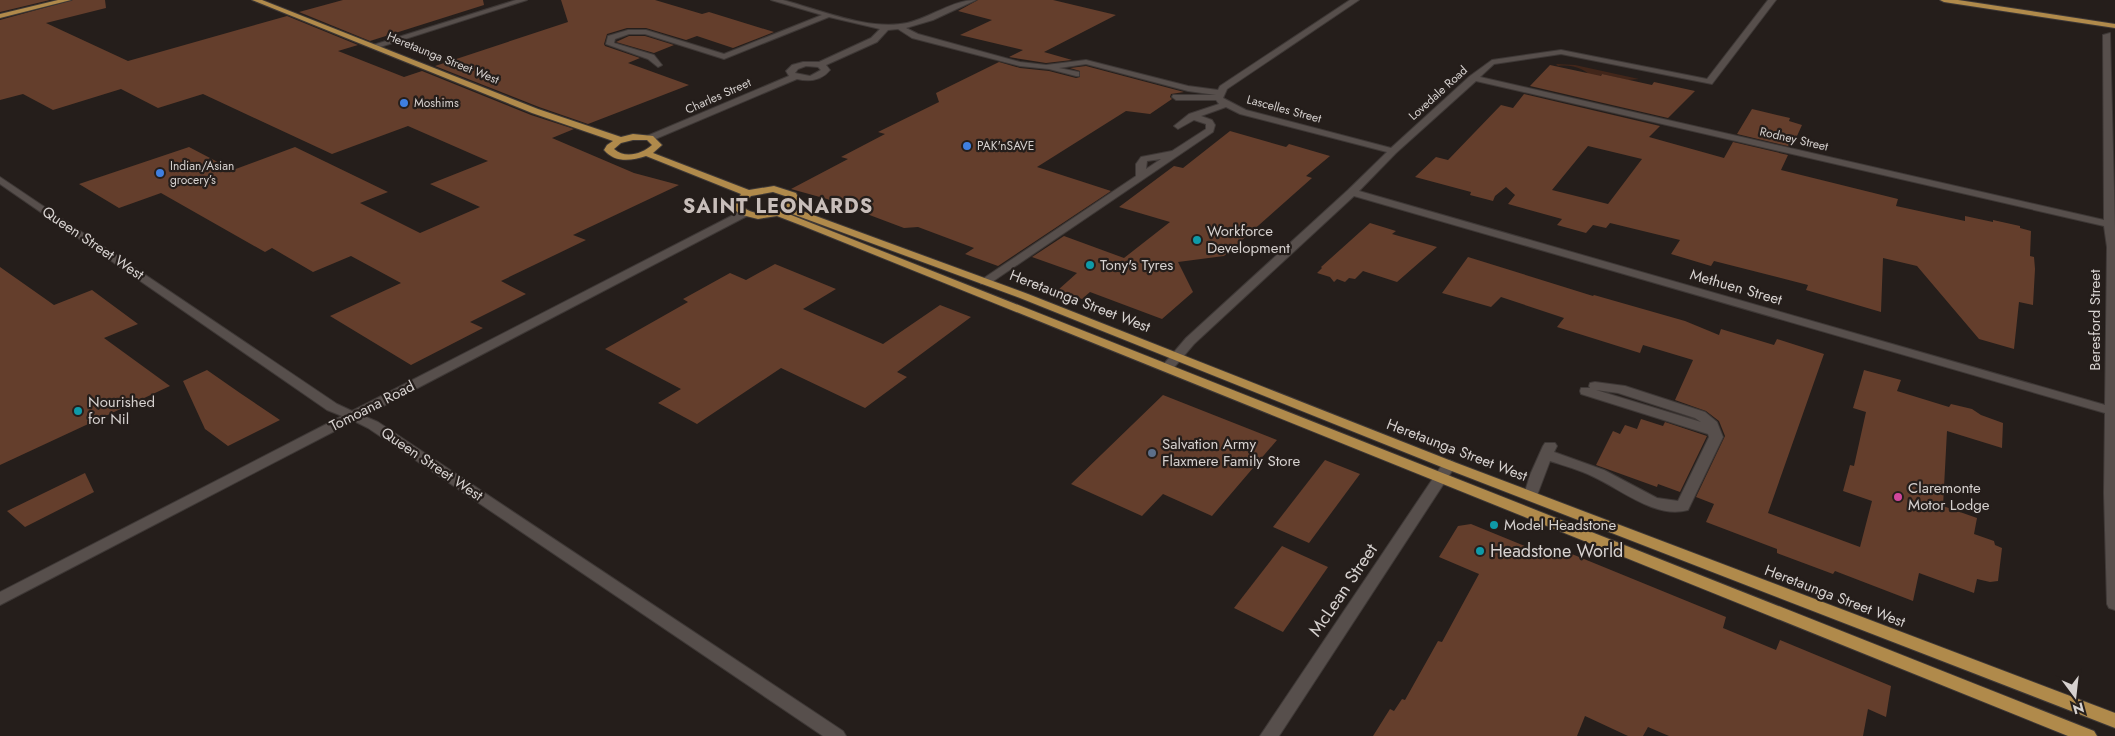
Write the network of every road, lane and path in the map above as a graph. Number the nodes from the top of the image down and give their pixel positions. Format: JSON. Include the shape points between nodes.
{"nodes":[{"id":1,"x":45,"y":0,"type":"edge"},
{"id":2,"x":67,"y":0,"type":"edge"},
{"id":3,"x":256,"y":0,"type":"edge"},
{"id":4,"x":523,"y":0,"type":"edge"},
{"id":5,"x":775,"y":0,"type":"edge"},
{"id":6,"x":972,"y":0,"type":"edge"},
{"id":7,"x":1355,"y":0,"type":"edge"},
{"id":8,"x":1772,"y":0,"type":"edge"},
{"id":9,"x":1944,"y":0,"type":"edge"},
{"id":10,"x":0,"y":11,"type":"edge"},
{"id":11,"x":829,"y":15,"type":"junction"},
{"id":12,"x":0,"y":16,"type":"edge"},
{"id":13,"x":2115,"y":26,"type":"edge"},
{"id":14,"x":886,"y":28,"type":"junction"},
{"id":15,"x":901,"y":28,"type":"junction"},
{"id":16,"x":2107,"y":36,"type":"dead end"},
{"id":17,"x":374,"y":46,"type":"junction"},
{"id":18,"x":658,"y":65,"type":"dead end"},
{"id":19,"x":820,"y":65,"type":"junction"},
{"id":20,"x":1046,"y":68,"type":"junction"},
{"id":21,"x":1076,"y":74,"type":"dead end"},
{"id":22,"x":795,"y":77,"type":"junction"},
{"id":23,"x":1473,"y":78,"type":"junction"},
{"id":24,"x":1176,"y":97,"type":"dead end"},
{"id":25,"x":1222,"y":99,"type":"junction"},
{"id":26,"x":1193,"y":116,"type":"junction"},
{"id":27,"x":1178,"y":126,"type":"dead end"},
{"id":28,"x":650,"y":138,"type":"junction"},
{"id":29,"x":620,"y":140,"type":"junction"},
{"id":30,"x":1392,"y":151,"type":"junction"},
{"id":31,"x":645,"y":153,"type":"junction"},
{"id":32,"x":0,"y":180,"type":"edge"},
{"id":33,"x":1352,"y":192,"type":"junction"},
{"id":34,"x":748,"y":193,"type":"junction"},
{"id":35,"x":782,"y":211,"type":"junction"},
{"id":36,"x":745,"y":213,"type":"junction"},
{"id":37,"x":2109,"y":224,"type":"junction"},
{"id":38,"x":985,"y":282,"type":"junction"},
{"id":39,"x":1177,"y":356,"type":"junction"},
{"id":40,"x":1167,"y":368,"type":"junction"},
{"id":41,"x":1590,"y":388,"type":"dead end"},
{"id":42,"x":2112,"y":411,"type":"junction"},
{"id":43,"x":353,"y":416,"type":"junction"},
{"id":44,"x":1445,"y":471,"type":"junction"},
{"id":45,"x":1531,"y":495,"type":"junction"},
{"id":46,"x":0,"y":599,"type":"edge"},
{"id":47,"x":2115,"y":604,"type":"edge"},
{"id":48,"x":2115,"y":721,"type":"edge"},
{"id":49,"x":837,"y":736,"type":"edge"},
{"id":50,"x":1269,"y":736,"type":"edge"},
{"id":51,"x":2088,"y":736,"type":"edge"}],
"edges":[{"from":1,"to":10,"type":"main road"},
{"from":2,"to":12,"type":"main road"},
{"from":3,"to":17,"type":"main road","name":"Heretaunga Street West"},
{"from":4,"to":17,"type":"street"},
{"from":5,"to":11,"type":"street"},
{"from":6,"to":15,"type":"street"},
{"from":7,"to":25,"type":"street","name":"Lascelles Street","via":[[1222,88]]},
{"from":8,"to":23,"type":"street","name":"Lovedale Road","via":[[1709,82],[1561,52],[1492,62]]},
{"from":9,"to":13,"type":"main road"},
{"from":11,"to":14,"type":"street"},
{"from":11,"to":18,"type":"street","via":[[724,58],[646,32],[628,32],[611,38],[610,44],[651,58]]},
{"from":14,"to":15,"type":"street"},
{"from":14,"to":19,"type":"street","via":[[874,40]]},
{"from":15,"to":20,"type":"street","via":[[915,36]]},
{"from":16,"to":37,"type":"street","name":"Beresford Street"},
{"from":17,"to":29,"type":"main road","name":"Heretaunga Street West","via":[[535,111]]},
{"from":19,"to":22,"type":"street","via":[[798,66],[790,72]]},
{"from":19,"to":22,"type":"street","via":[[826,70],[820,75]]},
{"from":20,"to":21,"type":"street"},
{"from":20,"to":25,"type":"street","via":[[1086,62]]},
{"from":22,"to":28,"type":"street","name":"Charles Street"},
{"from":23,"to":30,"type":"street","name":"Lovedale Road"},
{"from":23,"to":37,"type":"street","name":"Rodney Street"},
{"from":24,"to":25,"type":"street"},
{"from":25,"to":26,"type":"street"},
{"from":25,"to":30,"type":"street","name":"Lascelles Street","via":[[1243,112]]},
{"from":26,"to":27,"type":"street"},
{"from":26,"to":38,"type":"street","via":[[1209,122],[1210,130]]},
{"from":28,"to":29,"type":"main road"},
{"from":28,"to":31,"type":"main road","via":[[657,145]]},
{"from":29,"to":31,"type":"main road","via":[[610,147],[611,153],[628,156]]},
{"from":30,"to":33,"type":"street","name":"Lovedale Road"},
{"from":31,"to":34,"type":"main road"},
{"from":32,"to":43,"type":"street","name":"Queen Street West","via":[[332,407]]},
{"from":33,"to":39,"type":"street","name":"Lovedale Road","via":[[1245,288]]},
{"from":33,"to":42,"type":"street","name":"Methuen Street"},
{"from":34,"to":35,"type":"main road","via":[[769,189],[785,191],[794,200]]},
{"from":34,"to":36,"type":"main road","via":[[737,203],[738,209]]},
{"from":35,"to":36,"type":"main road","via":[[760,215]]},
{"from":35,"to":38,"type":"main road","name":"Heretaunga Street West","via":[[910,252]]},
{"from":35,"to":40,"type":"main road","name":"Heretaunga Street West"},
{"from":36,"to":43,"type":"street","name":"Tomoana Road"},
{"from":37,"to":42,"type":"street","name":"Beresford Street","via":[[2112,247]]},
{"from":38,"to":39,"type":"main road","name":"Heretaunga Street West"},
{"from":39,"to":40,"type":"street","name":"Lovedale Road"},
{"from":39,"to":44,"type":"main road","name":"Heretaunga Street West"},
{"from":40,"to":44,"type":"main road","name":"Heretaunga Street West"},
{"from":41,"to":45,"type":"street","via":[[1620,389],[1700,416],[1712,425],[1716,438],[1683,506],[1668,507],[1642,498],[1605,476],[1549,450]]},
{"from":42,"to":47,"type":"street","name":"Beresford Street"},
{"from":43,"to":46,"type":"street","name":"Tomoana Road"},
{"from":43,"to":49,"type":"street","name":"Queen Street West","via":[[374,425]]},
{"from":44,"to":45,"type":"main road","name":"Heretaunga Street West"},
{"from":44,"to":50,"type":"street","name":"McLean Street"},
{"from":44,"to":51,"type":"main road","name":"Heretaunga Street West"},
{"from":45,"to":48,"type":"main road","name":"Heretaunga Street West"}]}
